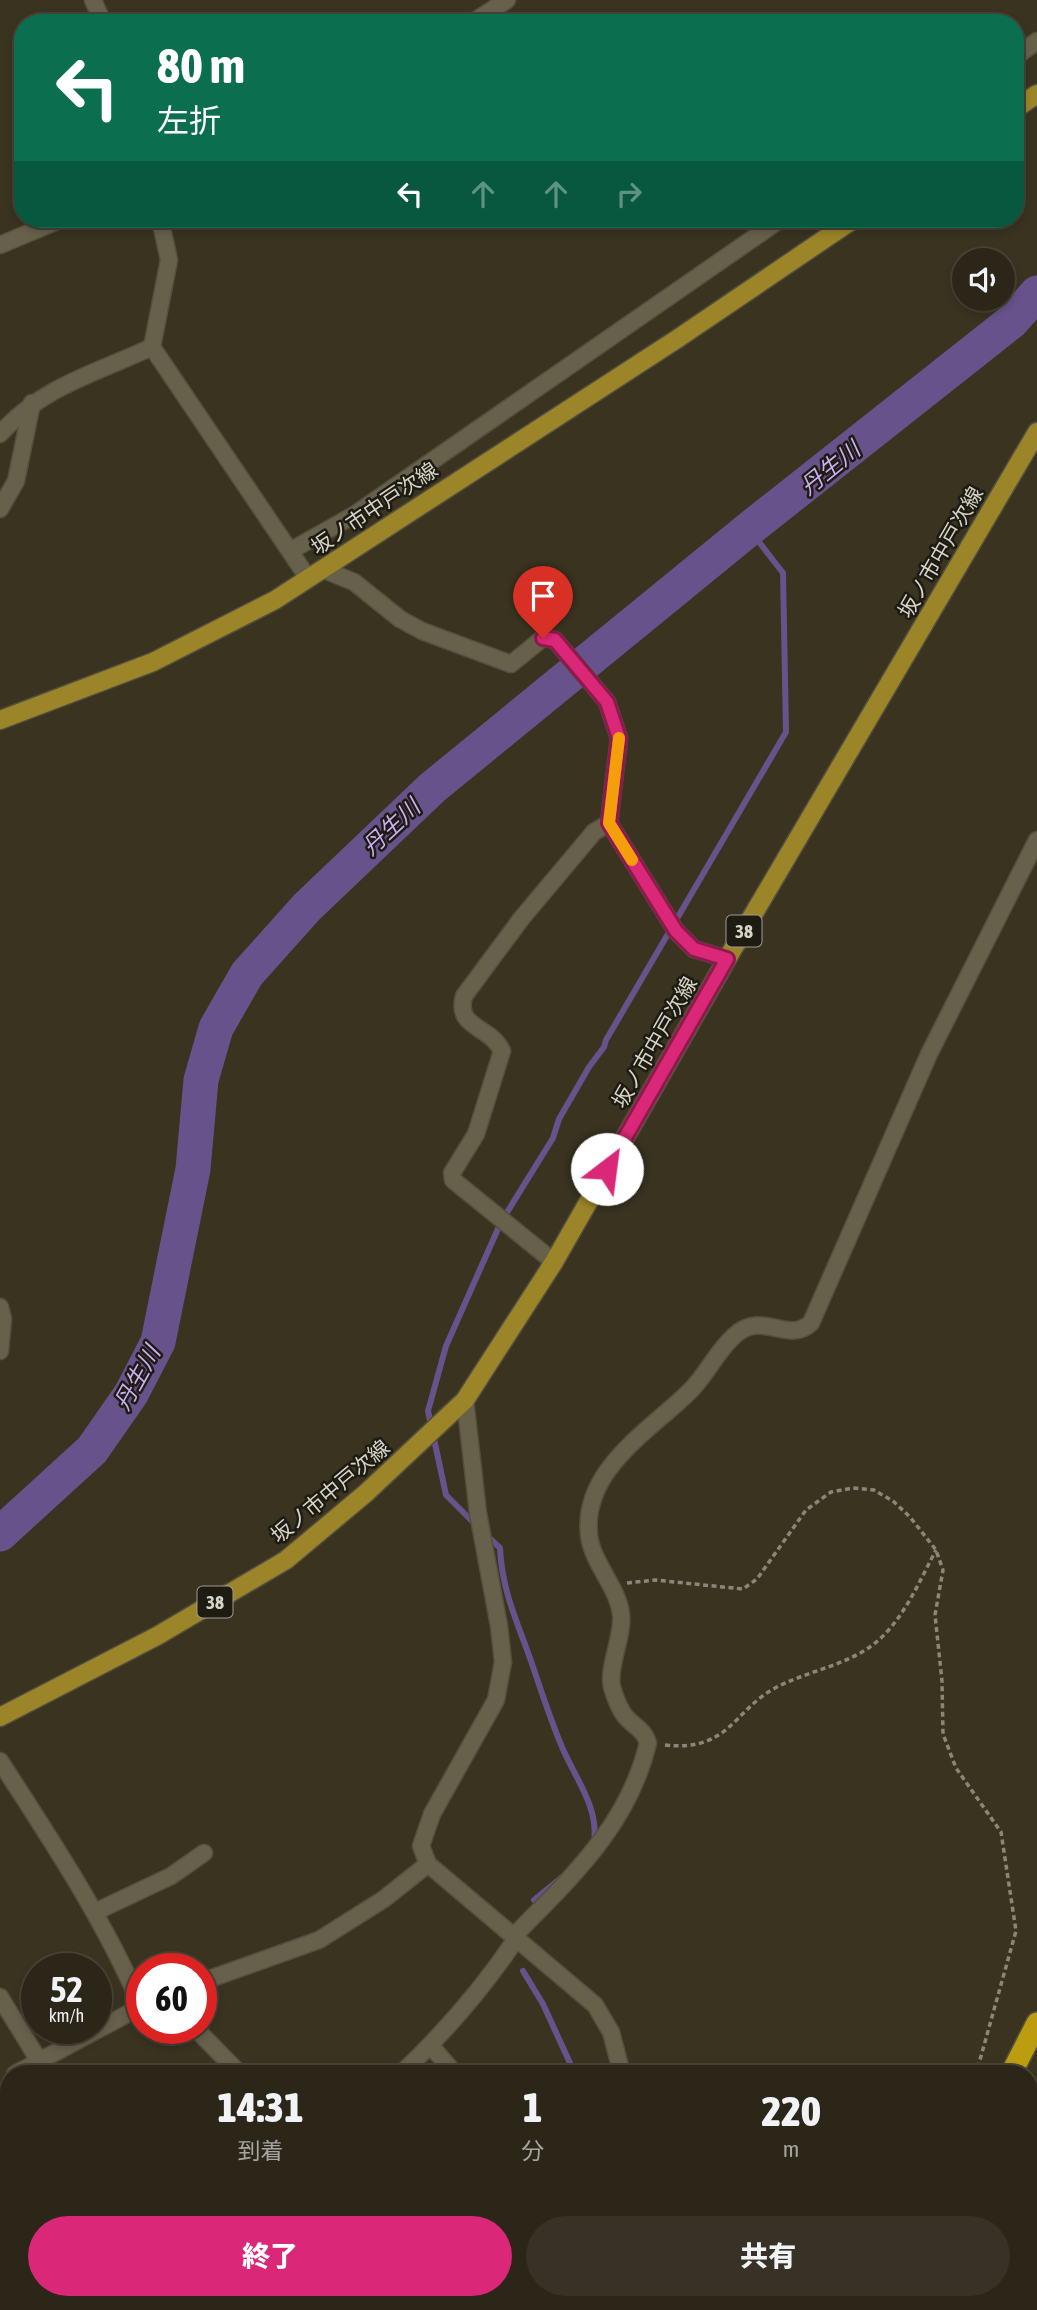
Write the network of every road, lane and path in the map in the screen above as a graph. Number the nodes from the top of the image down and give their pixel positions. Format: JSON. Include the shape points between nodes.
{"nodes":[{"id":1,"x":507,"y":0,"type":"edge"},
{"id":2,"x":486,"y":14,"type":"edge"},
{"id":3,"x":40,"y":228,"type":"edge"},
{"id":4,"x":166,"y":228,"type":"edge"},
{"id":5,"x":768,"y":228,"type":"edge"},
{"id":6,"x":841,"y":228,"type":"edge"},
{"id":7,"x":0,"y":244,"type":"edge"},
{"id":8,"x":152,"y":347,"type":"junction"},
{"id":9,"x":32,"y":403,"type":"junction"},
{"id":10,"x":1037,"y":432,"type":"edge"},
{"id":11,"x":0,"y":434,"type":"edge"},
{"id":12,"x":0,"y":509,"type":"edge"},
{"id":13,"x":290,"y":551,"type":"junction"},
{"id":14,"x":315,"y":574,"type":"junction"},
{"id":15,"x":0,"y":720,"type":"edge"},
{"id":16,"x":609,"y":823,"type":"junction"},
{"id":17,"x":1037,"y":840,"type":"edge"},
{"id":18,"x":727,"y":959,"type":"junction"},
{"id":19,"x":554,"y":1262,"type":"junction"},
{"id":20,"x":0,"y":1307,"type":"edge"},
{"id":21,"x":0,"y":1351,"type":"edge"},
{"id":22,"x":465,"y":1400,"type":"junction"},
{"id":23,"x":936,"y":1550,"type":"junction"},
{"id":24,"x":603,"y":1571,"type":"junction"},
{"id":25,"x":0,"y":1717,"type":"edge"},
{"id":26,"x":648,"y":1743,"type":"junction"},
{"id":27,"x":0,"y":1761,"type":"edge"},
{"id":28,"x":204,"y":1853,"type":"dead end"},
{"id":29,"x":428,"y":1864,"type":"junction"},
{"id":30,"x":96,"y":1912,"type":"junction"},
{"id":31,"x":515,"y":1938,"type":"junction"},
{"id":32,"x":126,"y":1975,"type":"edge"},
{"id":33,"x":217,"y":1976,"type":"edge"},
{"id":34,"x":0,"y":1997,"type":"edge"},
{"id":35,"x":126,"y":2014,"type":"edge"},
{"id":36,"x":1037,"y":2023,"type":"edge"},
{"id":37,"x":211,"y":2044,"type":"edge"},
{"id":38,"x":430,"y":2046,"type":"junction"},
{"id":39,"x":38,"y":2059,"type":"junction"},
{"id":40,"x":29,"y":2065,"type":"edge"},
{"id":41,"x":231,"y":2065,"type":"edge"},
{"id":42,"x":410,"y":2065,"type":"edge"},
{"id":43,"x":447,"y":2065,"type":"edge"},
{"id":44,"x":620,"y":2065,"type":"edge"},
{"id":45,"x":979,"y":2065,"type":"edge"},
{"id":46,"x":1016,"y":2065,"type":"edge"}],
"edges":[{"from":1,"to":2,"type":"street"},
{"from":3,"to":7,"type":"street"},
{"from":4,"to":8,"type":"street","via":[[169,260]]},
{"from":5,"to":13,"type":"street","via":[[354,515]]},
{"from":6,"to":14,"type":"main road","name":"坂ノ市中戸次線"},
{"from":8,"to":9,"type":"street"},
{"from":8,"to":13,"type":"street"},
{"from":9,"to":11,"type":"street"},
{"from":9,"to":12,"type":"street","via":[[16,481]]},
{"from":10,"to":18,"type":"main road","name":"坂ノ市中戸次線","number":"38"},
{"from":13,"to":14,"type":"street"},
{"from":14,"to":15,"type":"main road","name":"坂ノ市中戸次線","via":[[275,600],[153,663]]},
{"from":14,"to":16,"type":"street","via":[[354,582],[422,631],[511,664],[543,638],[555,640],[607,702],[619,738]]},
{"from":16,"to":18,"type":"street","via":[[676,931],[694,949]]},
{"from":16,"to":19,"type":"street","via":[[594,832],[521,919],[464,996],[461,1008],[464,1017],[497,1041],[502,1051],[476,1134],[452,1173],[453,1180]]},
{"from":17,"to":24,"type":"street","via":[[929,1054],[811,1323],[802,1331],[791,1332],[764,1323],[733,1336],[693,1388],[620,1454],[598,1484],[588,1512],[589,1539]]},
{"from":18,"to":19,"type":"main road","name":"坂ノ市中戸次線","number":"38"},
{"from":19,"to":22,"type":"main road","name":"坂ノ市中戸次線","number":"38"},
{"from":20,"to":21,"type":"street"},
{"from":22,"to":25,"type":"main road","name":"坂ノ市中戸次線","number":"38","via":[[286,1560],[157,1636]]},
{"from":22,"to":29,"type":"street","via":[[503,1662],[496,1700],[432,1814],[421,1846]]},
{"from":23,"to":24,"type":"path","via":[[893,1501],[873,1490],[853,1488],[831,1492],[806,1510],[757,1579],[743,1589],[655,1580],[627,1583]]},
{"from":23,"to":26,"type":"path","via":[[902,1613],[875,1643],[850,1659],[774,1689],[724,1734],[680,1747]]},
{"from":23,"to":45,"type":"path","via":[[943,1570],[935,1615],[943,1734],[956,1768],[1001,1832],[1016,1931]]},
{"from":24,"to":26,"type":"street","via":[[622,1613],[611,1685],[624,1715],[645,1733]]},
{"from":26,"to":31,"type":"street","via":[[623,1810],[604,1842]]},
{"from":27,"to":30,"type":"street"},
{"from":28,"to":30,"type":"street"},
{"from":29,"to":31,"type":"street"},
{"from":29,"to":33,"type":"street","via":[[384,1899],[319,1940]]},
{"from":30,"to":32,"type":"street"},
{"from":31,"to":38,"type":"street","via":[[493,1973]]},
{"from":31,"to":44,"type":"street","via":[[595,2005],[611,2032]]},
{"from":34,"to":39,"type":"street"},
{"from":35,"to":39,"type":"street"},
{"from":36,"to":46,"type":"highway"},
{"from":37,"to":41,"type":"street"},
{"from":38,"to":42,"type":"street"},
{"from":38,"to":43,"type":"street"},
{"from":39,"to":40,"type":"street"}]}
